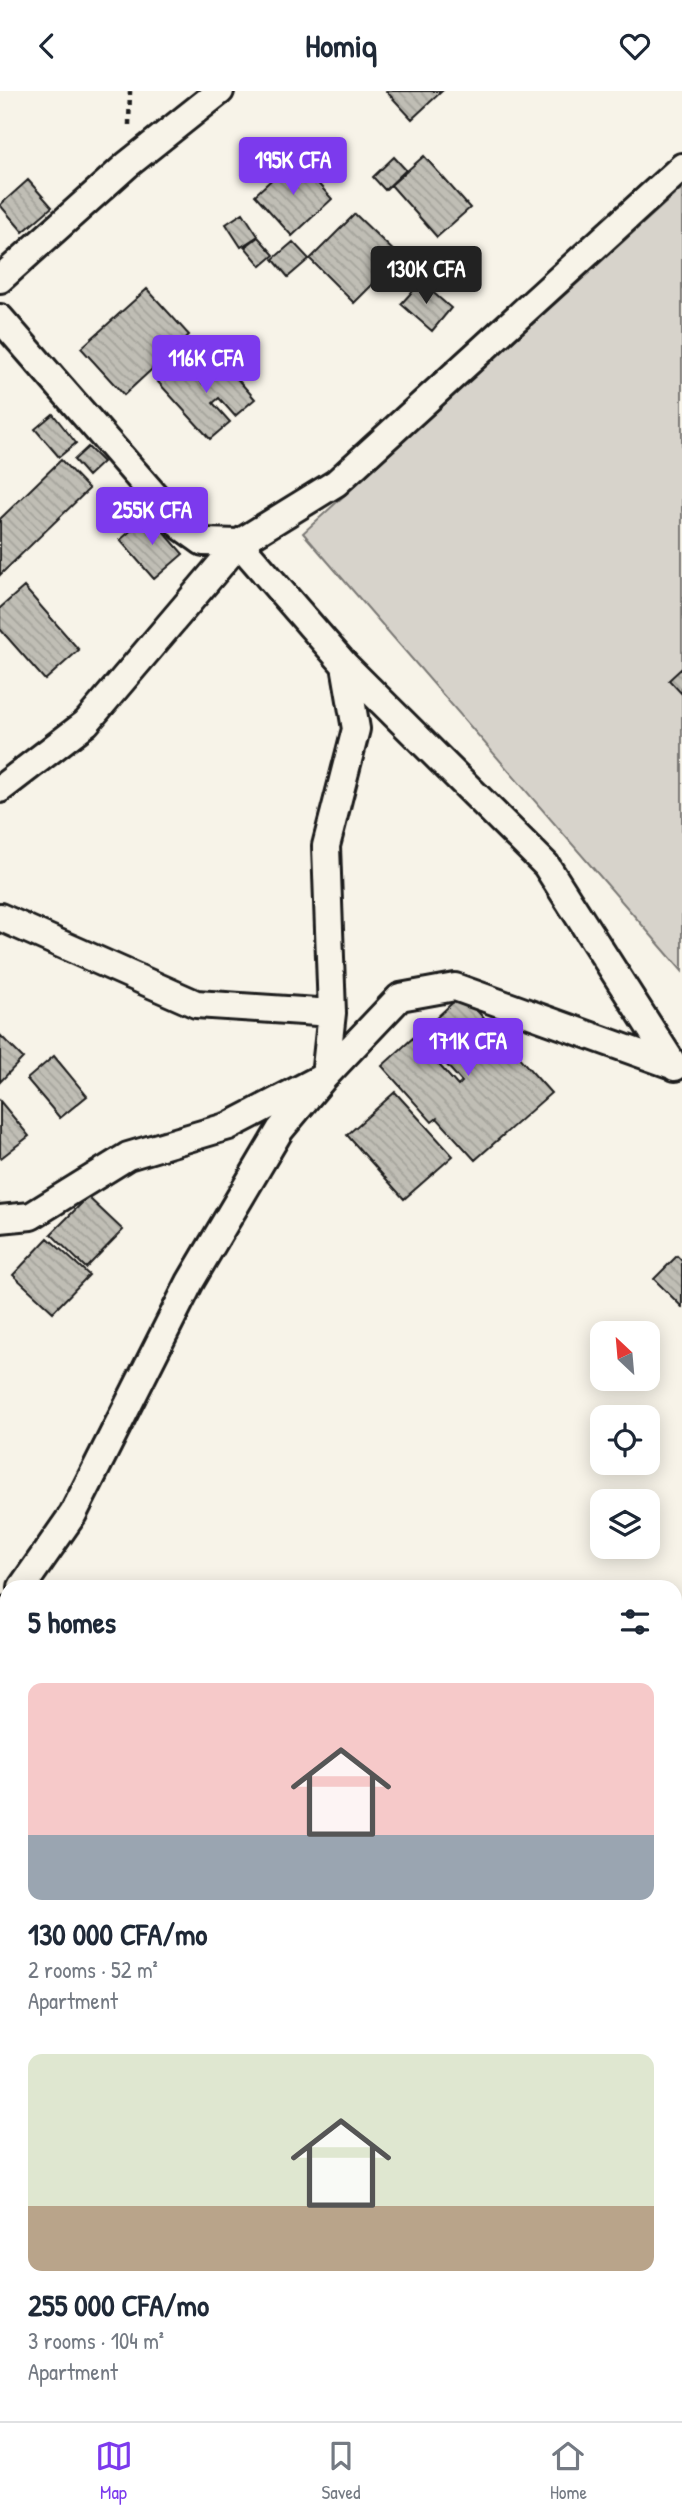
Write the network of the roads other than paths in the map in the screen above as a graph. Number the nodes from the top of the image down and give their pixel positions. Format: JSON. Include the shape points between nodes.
{"nodes":[{"id":1,"x":220,"y":91,"type":"edge"},
{"id":2,"x":682,"y":167,"type":"edge"},
{"id":3,"x":0,"y":279,"type":"edge"},
{"id":4,"x":0,"y":318,"type":"edge"},
{"id":5,"x":239,"y":543,"type":"junction"},
{"id":6,"x":345,"y":666,"type":"junction"},
{"id":7,"x":0,"y":789,"type":"edge"},
{"id":8,"x":0,"y":917,"type":"edge"},
{"id":9,"x":332,"y":1013,"type":"junction"},
{"id":10,"x":677,"y":1070,"type":"edge"},
{"id":11,"x":325,"y":1076,"type":"junction"},
{"id":12,"x":0,"y":1219,"type":"edge"},
{"id":13,"x":27,"y":1580,"type":"edge"}],
"edges":[{"from":1,"to":3,"type":"street","via":[[127,165]]},
{"from":2,"to":5,"type":"street","via":[[336,483]]},
{"from":4,"to":5,"type":"street","via":[[181,527],[204,542]]},
{"from":5,"to":6,"type":"street"},
{"from":5,"to":7,"type":"street","via":[[86,723]]},
{"from":6,"to":9,"type":"street","via":[[356,729],[326,846]]},
{"from":6,"to":10,"type":"street","via":[[546,865]]},
{"from":8,"to":9,"type":"street","via":[[195,1004]]},
{"from":9,"to":11,"type":"street"},
{"from":10,"to":11,"type":"street","via":[[455,987],[400,997]]},
{"from":11,"to":12,"type":"street","via":[[229,1126],[128,1156],[31,1216]]},
{"from":11,"to":13,"type":"street","via":[[280,1130],[245,1188],[190,1282],[73,1514]]}]}
